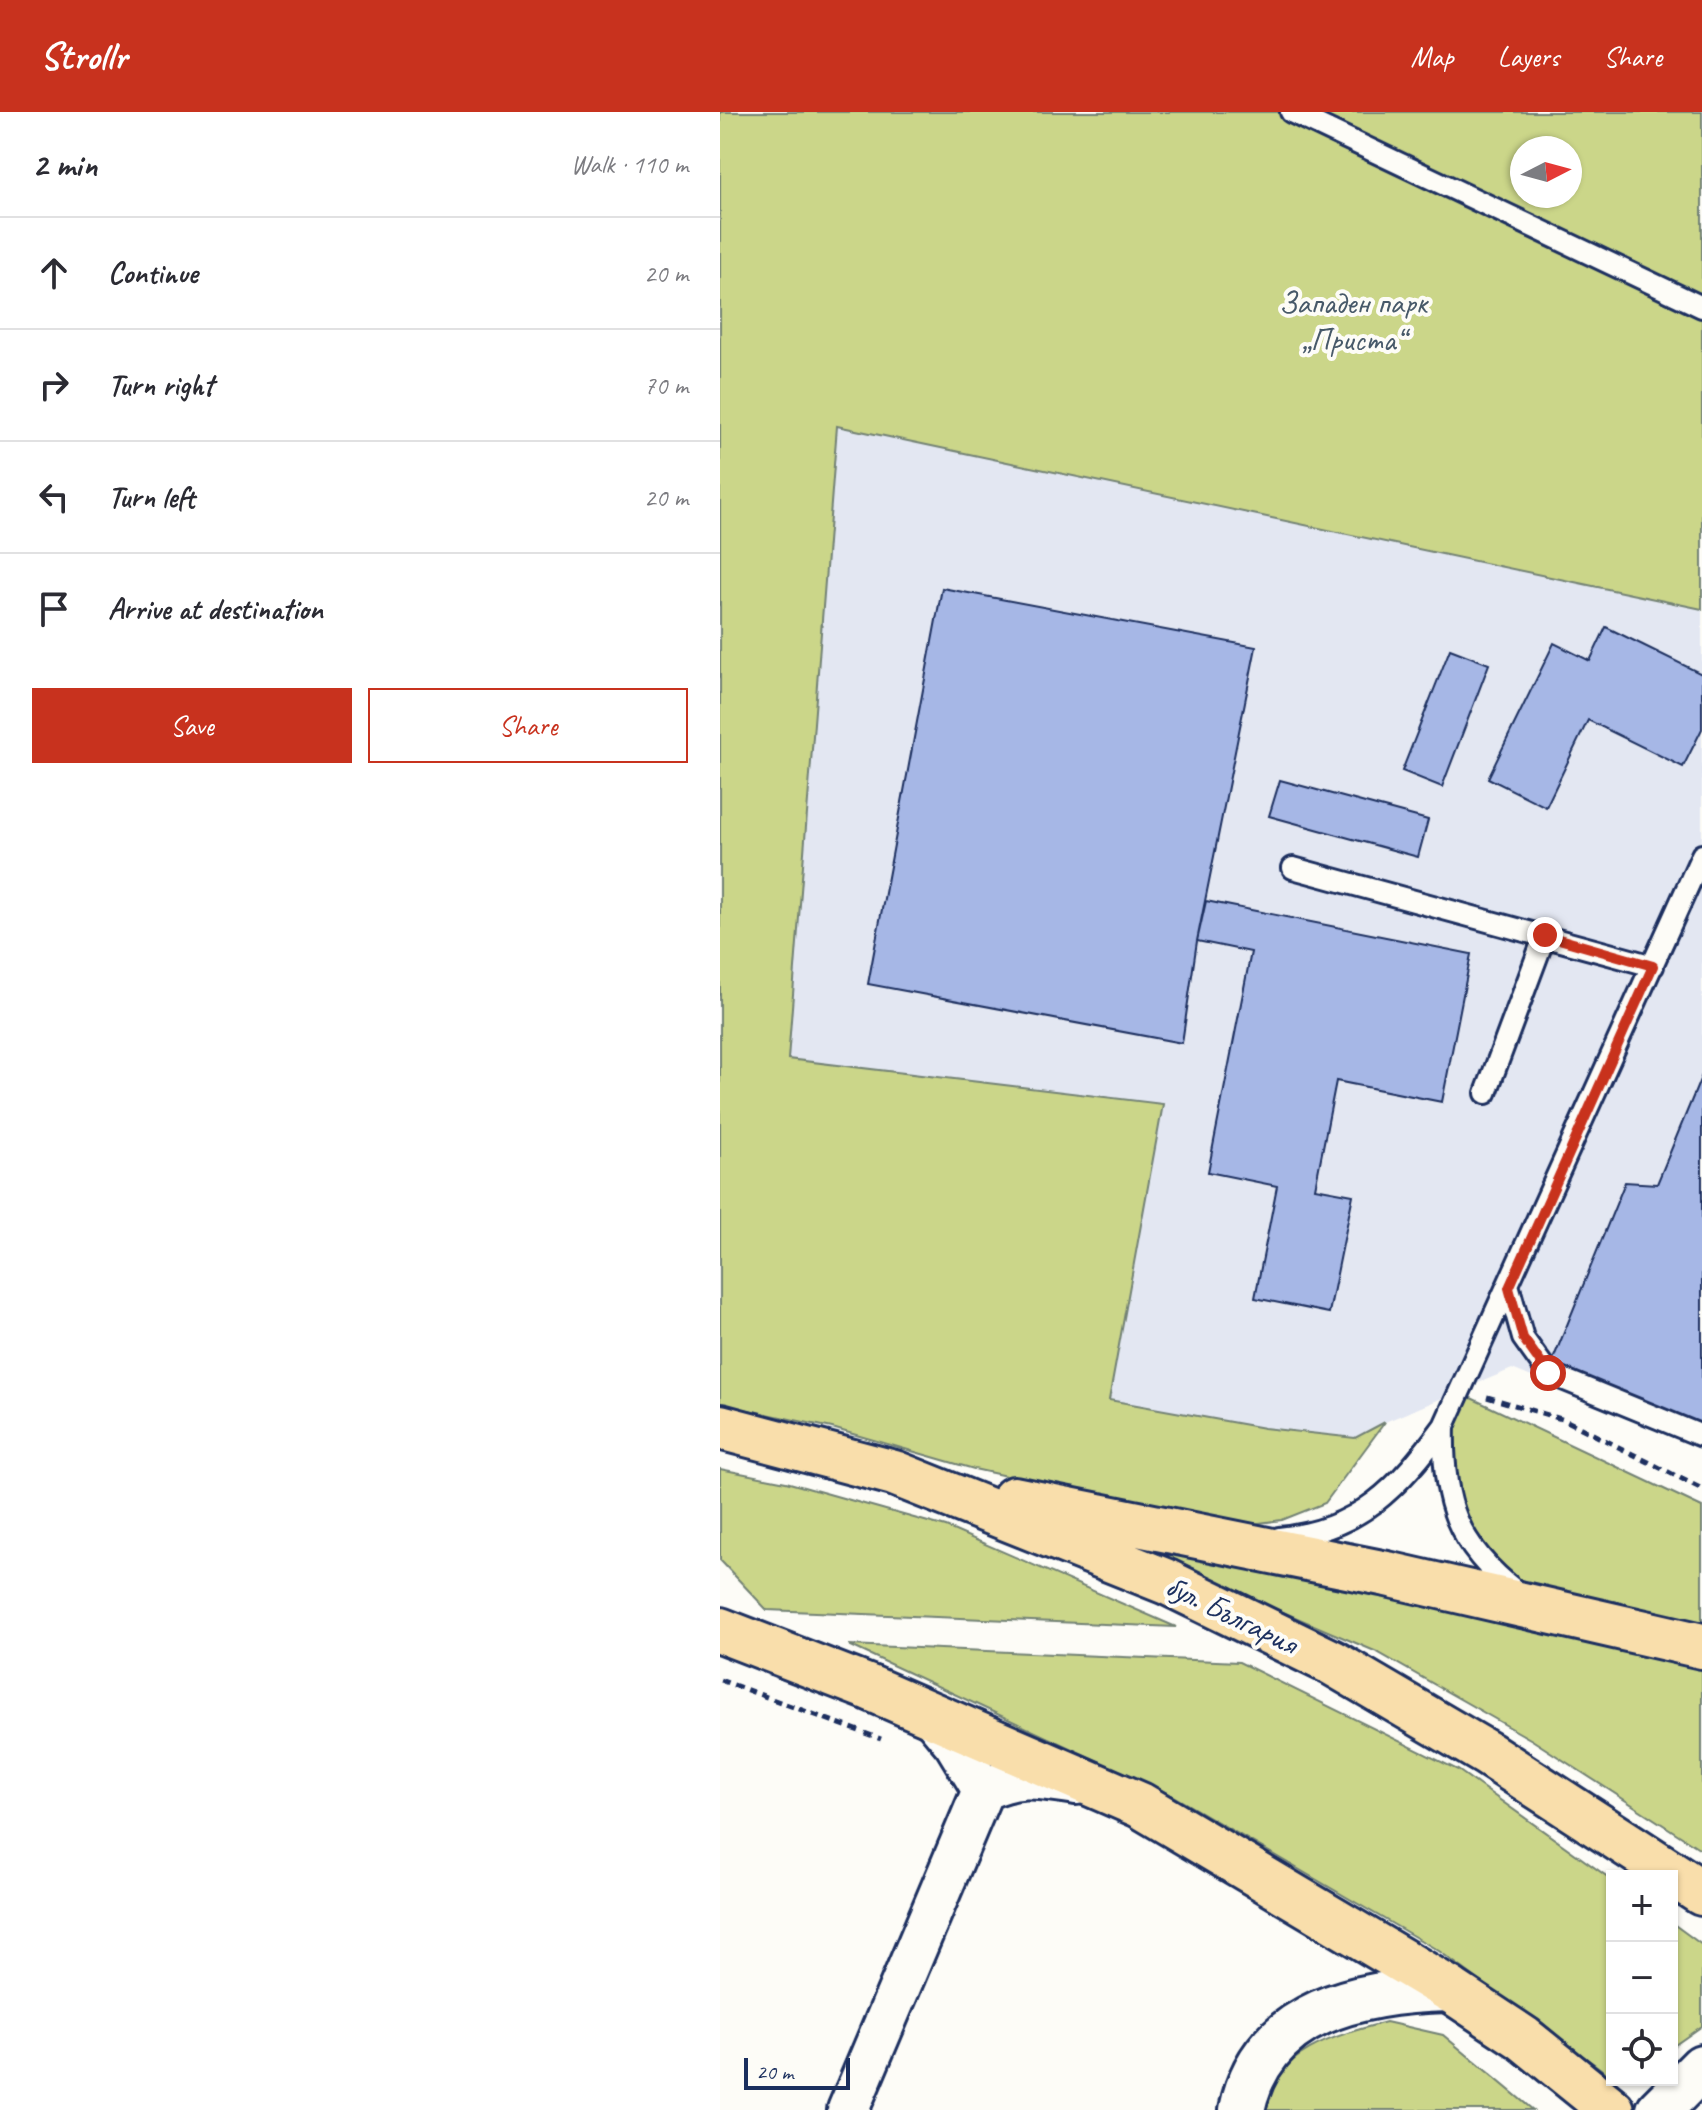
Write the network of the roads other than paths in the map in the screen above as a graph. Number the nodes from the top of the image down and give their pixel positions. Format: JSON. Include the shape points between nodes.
{"nodes":[{"id":1,"x":1291,"y":112,"type":"edge"},
{"id":2,"x":1702,"y":307,"type":"edge"},
{"id":3,"x":1702,"y":855,"type":"edge"},
{"id":4,"x":1293,"y":868,"type":"dead end"},
{"id":5,"x":1545,"y":935,"type":"junction"},
{"id":6,"x":1653,"y":966,"type":"junction"},
{"id":7,"x":1486,"y":1093,"type":"dead end"},
{"id":8,"x":1509,"y":1288,"type":"junction"},
{"id":9,"x":1444,"y":1426,"type":"junction"},
{"id":10,"x":720,"y":1427,"type":"edge"},
{"id":11,"x":1702,"y":1436,"type":"edge"},
{"id":12,"x":894,"y":1473,"type":"junction"},
{"id":13,"x":1216,"y":1541,"type":"junction"},
{"id":14,"x":1539,"y":1609,"type":"junction"},
{"id":15,"x":720,"y":1630,"type":"edge"},
{"id":16,"x":1702,"y":1646,"type":"edge"},
{"id":17,"x":930,"y":1714,"type":"junction"},
{"id":18,"x":1104,"y":1789,"type":"junction"},
{"id":19,"x":983,"y":1790,"type":"junction"},
{"id":20,"x":1702,"y":1893,"type":"edge"},
{"id":21,"x":1449,"y":1989,"type":"junction"},
{"id":22,"x":1702,"y":2067,"type":"edge"},
{"id":23,"x":848,"y":2110,"type":"edge"},
{"id":24,"x":1242,"y":2110,"type":"edge"},
{"id":25,"x":1612,"y":2110,"type":"edge"},
{"id":26,"x":1659,"y":2110,"type":"edge"}],
"edges":[{"from":1,"to":2,"type":"lane"},
{"from":3,"to":6,"type":"lane"},
{"from":4,"to":5,"type":"lane"},
{"from":5,"to":6,"type":"lane"},
{"from":5,"to":7,"type":"lane"},
{"from":6,"to":8,"type":"lane"},
{"from":8,"to":9,"type":"lane"},
{"from":8,"to":11,"type":"lane","via":[[1523,1338],[1548,1373]]},
{"from":9,"to":13,"type":"lane","via":[[1392,1489],[1342,1523],[1316,1534]]},
{"from":9,"to":14,"type":"lane","via":[[1443,1470],[1462,1531],[1499,1578]]},
{"from":10,"to":12,"type":"highway","name":"бул. България"},
{"from":12,"to":13,"type":"highway"},
{"from":12,"to":20,"type":"highway","name":"бул. България","via":[[1167,1582],[1333,1663],[1488,1754]]},
{"from":13,"to":14,"type":"highway"},
{"from":14,"to":16,"type":"highway"},
{"from":15,"to":17,"type":"highway"},
{"from":17,"to":18,"type":"highway"},
{"from":17,"to":19,"type":"street"},
{"from":18,"to":19,"type":"street","via":[[1032,1777],[1008,1778]]},
{"from":18,"to":21,"type":"highway","via":[[1140,1805]]},
{"from":19,"to":23,"type":"street"},
{"from":21,"to":24,"type":"main road","via":[[1394,1990],[1341,2002],[1298,2024],[1267,2053]]},
{"from":21,"to":25,"type":"highway","via":[[1523,2038]]},
{"from":22,"to":26,"type":"main road"}]}
